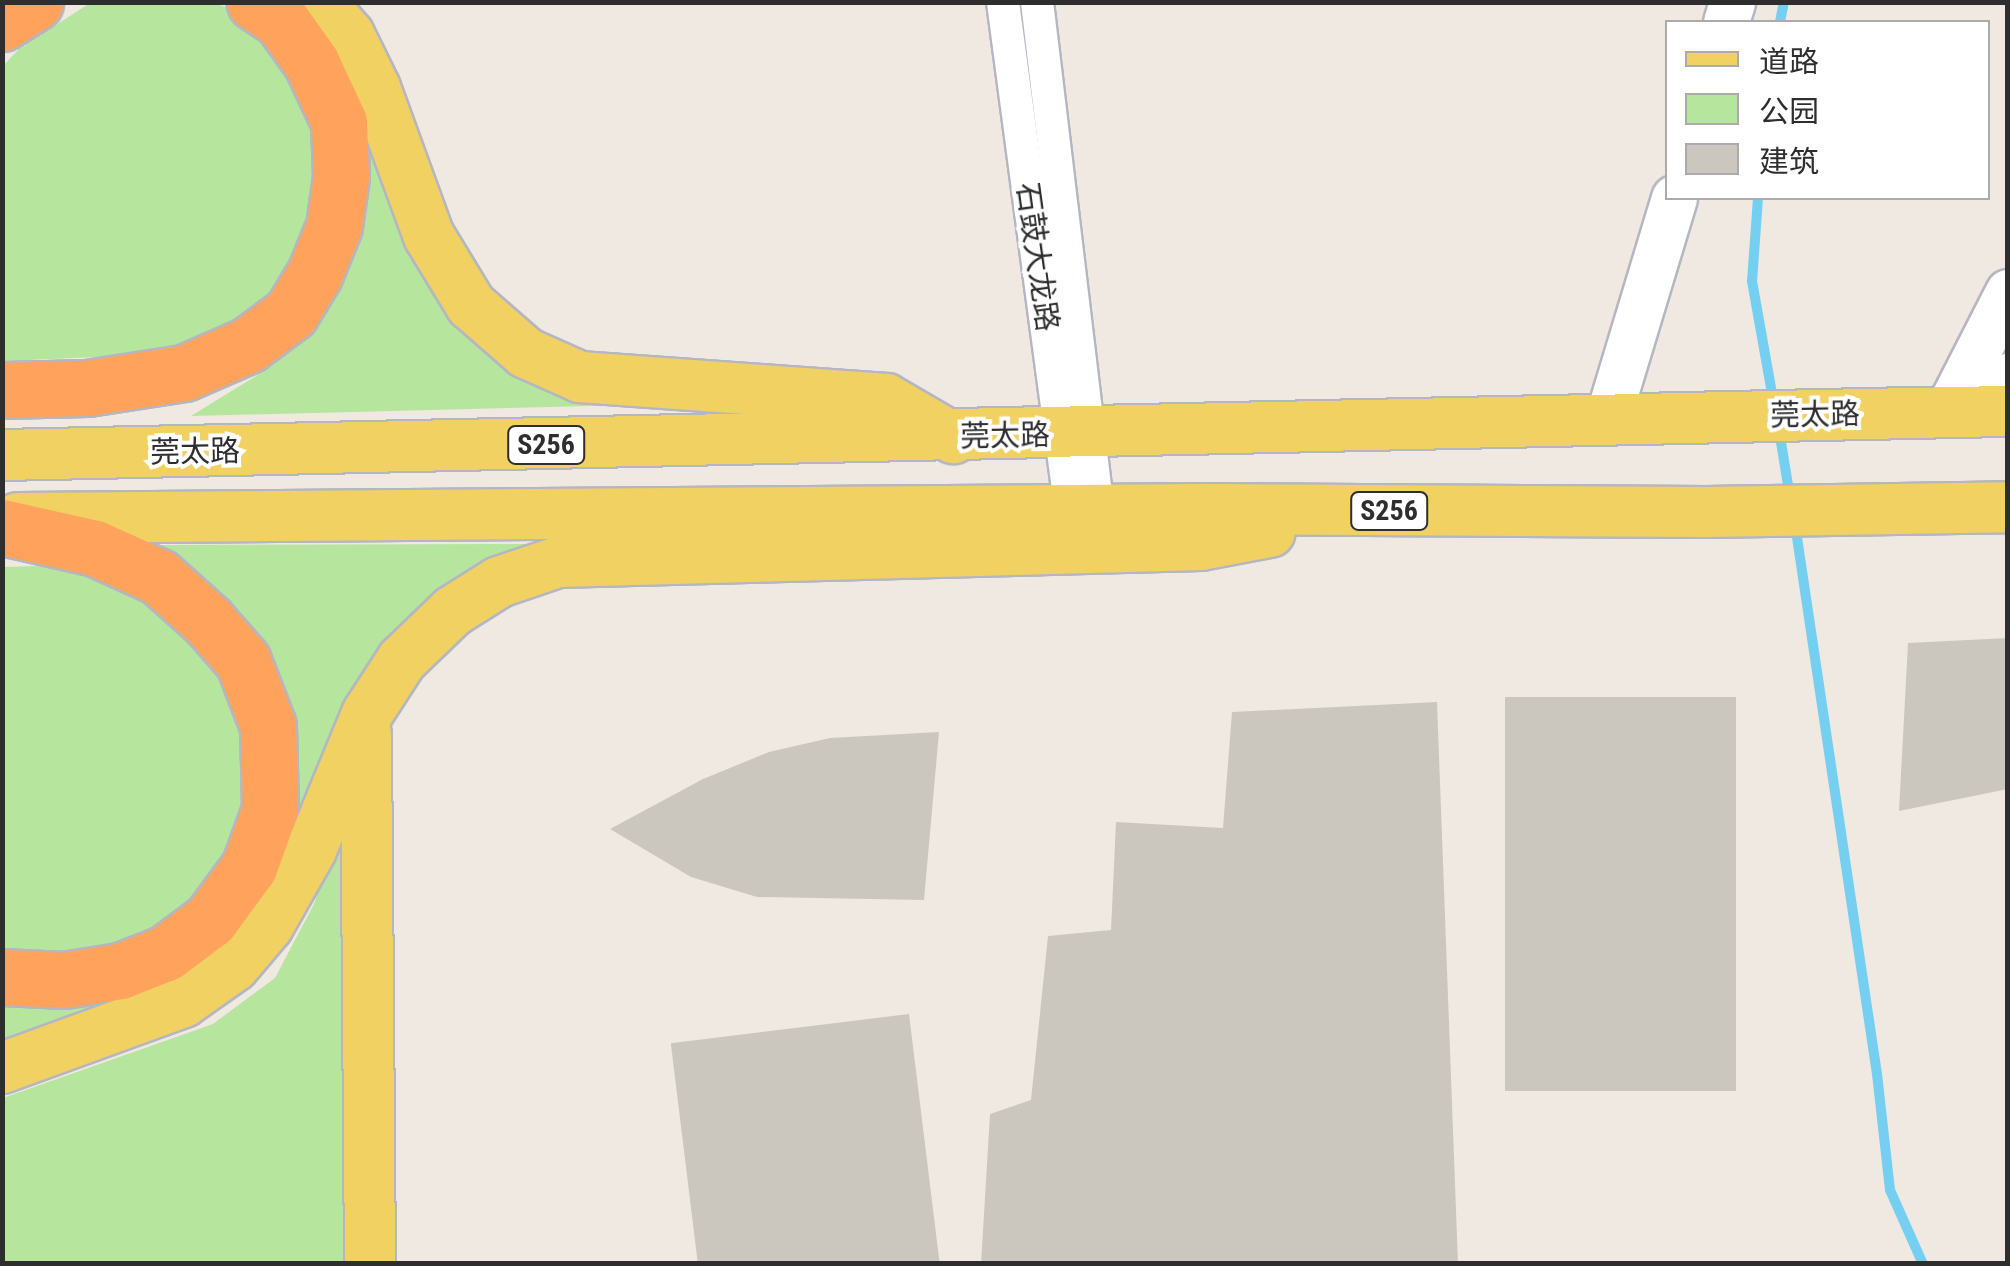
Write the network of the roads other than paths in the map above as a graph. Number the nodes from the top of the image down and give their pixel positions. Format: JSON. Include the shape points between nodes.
{"nodes":[{"id":1,"x":36,"y":2,"type":"edge"},
{"id":2,"x":254,"y":2,"type":"edge"},
{"id":3,"x":320,"y":2,"type":"edge"},
{"id":4,"x":1003,"y":2,"type":"edge"},
{"id":5,"x":1037,"y":2,"type":"edge"},
{"id":6,"x":2,"y":23,"type":"edge"},
{"id":7,"x":1673,"y":200,"type":"edge"},
{"id":8,"x":2008,"y":292,"type":"edge"},
{"id":9,"x":2,"y":390,"type":"edge"},
{"id":10,"x":1988,"y":403,"type":"edge"},
{"id":11,"x":1608,"y":420,"type":"junction"},
{"id":12,"x":1075,"y":434,"type":"junction"},
{"id":13,"x":953,"y":438,"type":"junction"},
{"id":14,"x":2,"y":455,"type":"edge"},
{"id":15,"x":2008,"y":507,"type":"edge"},
{"id":16,"x":1337,"y":510,"type":"junction"},
{"id":17,"x":1085,"y":511,"type":"junction"},
{"id":18,"x":2,"y":518,"type":"edge"},
{"id":19,"x":2,"y":527,"type":"edge"},
{"id":20,"x":368,"y":714,"type":"junction"},
{"id":21,"x":2,"y":976,"type":"edge"},
{"id":22,"x":2,"y":1068,"type":"edge"},
{"id":23,"x":370,"y":1264,"type":"edge"}],
"edges":[{"from":1,"to":6,"type":"highway"},
{"from":2,"to":9,"type":"highway","via":[[280,20],[312,62],[339,122],[334,226],[291,313],[248,345],[184,373],[87,388]]},
{"from":3,"to":13,"type":"main road","via":[[349,35],[375,88],[429,236],[471,305],[526,354],[580,377],[886,400]]},
{"from":4,"to":12,"type":"street","name":"石鼓大龙路"},
{"from":5,"to":12,"type":"street","name":"石鼓大龙路"},
{"from":7,"to":11,"type":"street"},
{"from":8,"to":10,"type":"street"},
{"from":10,"to":11,"type":"main road","name":"莞太路","number":"S256","via":[[1840,415]]},
{"from":11,"to":12,"type":"main road","name":"莞太路","number":"S256"},
{"from":12,"to":13,"type":"main road","name":"莞太路","number":"S256"},
{"from":12,"to":17,"type":"street","name":"石鼓大龙路"},
{"from":13,"to":14,"type":"main road","name":"莞太路","number":"S256"},
{"from":15,"to":16,"type":"main road","number":"S256"},
{"from":16,"to":17,"type":"main road","number":"S256"},
{"from":16,"to":20,"type":"main road","via":[[1272,532],[1200,544],[558,562],[499,582],[453,611],[402,660]]},
{"from":17,"to":18,"type":"main road","number":"S256"},
{"from":19,"to":21,"type":"highway","via":[[95,548],[158,578],[208,620],[243,661],[268,726],[270,810],[249,867],[210,920],[166,953],[120,971],[64,980]]},
{"from":20,"to":22,"type":"main road","via":[[311,850],[268,926],[234,966],[183,1002]]},
{"from":20,"to":23,"type":"main road"}]}
